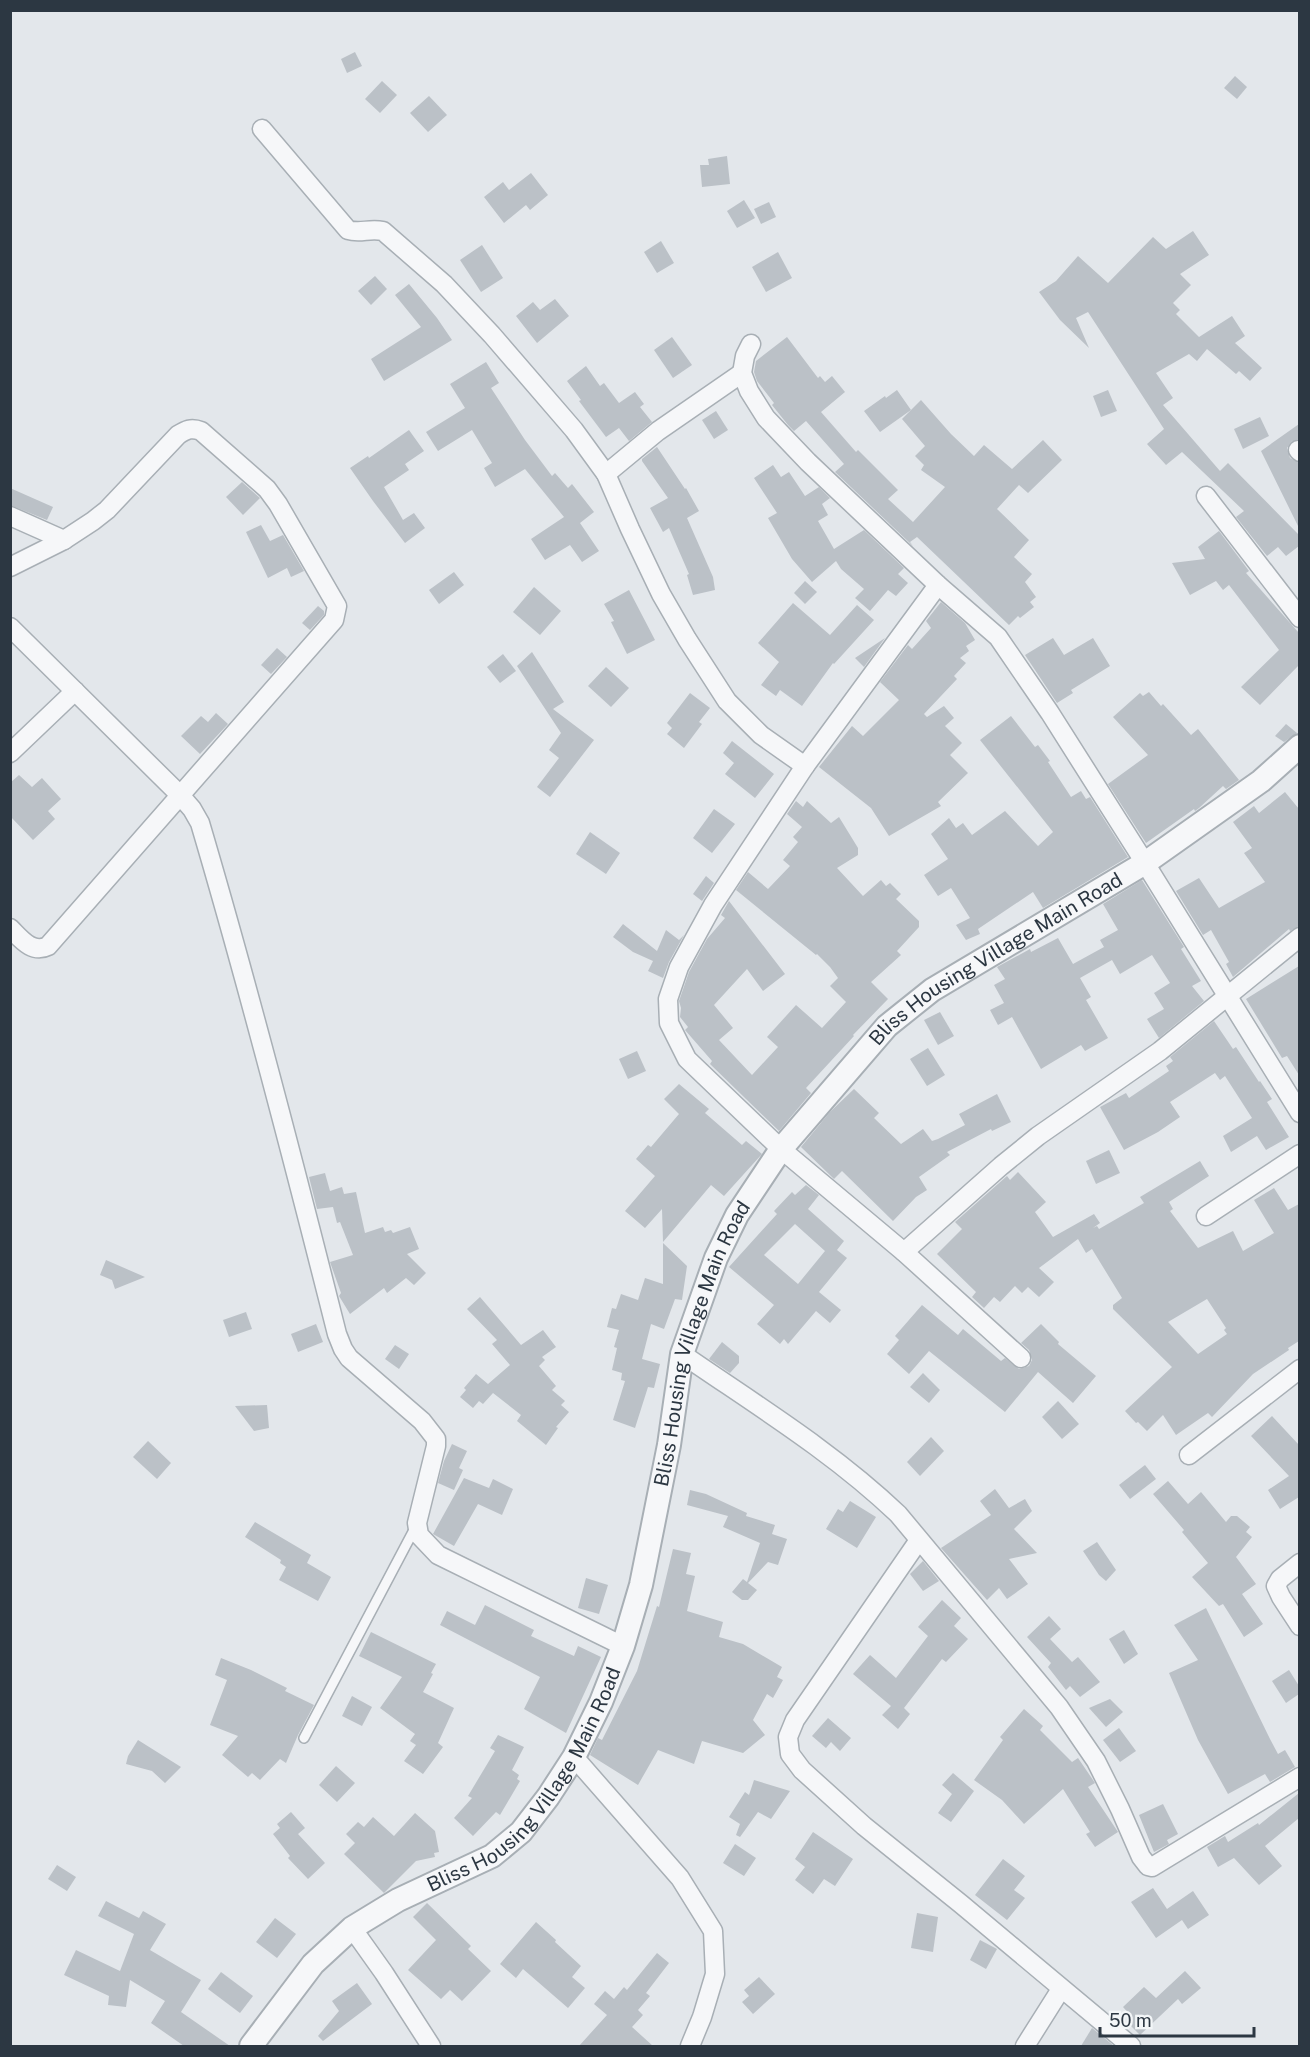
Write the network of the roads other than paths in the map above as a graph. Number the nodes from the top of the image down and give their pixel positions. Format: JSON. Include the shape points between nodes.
{"nodes":[{"id":1,"x":262,"y":129,"type":"dead end"},
{"id":2,"x":751,"y":344,"type":"dead end"},
{"id":3,"x":742,"y":373,"type":"junction"},
{"id":4,"x":606,"y":474,"type":"junction"},
{"id":5,"x":1206,"y":496,"type":"dead end"},
{"id":6,"x":10,"y":516,"type":"edge"},
{"id":7,"x":64,"y":540,"type":"junction"},
{"id":8,"x":10,"y":567,"type":"edge"},
{"id":9,"x":938,"y":585,"type":"junction"},
{"id":10,"x":1299,"y":618,"type":"edge"},
{"id":11,"x":10,"y":627,"type":"edge"},
{"id":12,"x":75,"y":691,"type":"junction"},
{"id":13,"x":10,"y":753,"type":"edge"},
{"id":14,"x":1297,"y":755,"type":"edge"},
{"id":15,"x":805,"y":766,"type":"junction"},
{"id":16,"x":179,"y":794,"type":"junction"},
{"id":17,"x":1145,"y":863,"type":"junction"},
{"id":18,"x":10,"y":928,"type":"edge"},
{"id":19,"x":1299,"y":937,"type":"edge"},
{"id":20,"x":1228,"y":995,"type":"junction"},
{"id":21,"x":1299,"y":1113,"type":"edge"},
{"id":22,"x":781,"y":1149,"type":"junction"},
{"id":23,"x":1299,"y":1154,"type":"edge"},
{"id":24,"x":1206,"y":1216,"type":"dead end"},
{"id":25,"x":904,"y":1252,"type":"junction"},
{"id":26,"x":682,"y":1354,"type":"junction"},
{"id":27,"x":1021,"y":1358,"type":"dead end"},
{"id":28,"x":1299,"y":1369,"type":"edge"},
{"id":29,"x":1189,"y":1455,"type":"dead end"},
{"id":30,"x":417,"y":1523,"type":"junction"},
{"id":31,"x":919,"y":1540,"type":"junction"},
{"id":32,"x":1299,"y":1563,"type":"edge"},
{"id":33,"x":1299,"y":1626,"type":"edge"},
{"id":34,"x":623,"y":1646,"type":"junction"},
{"id":35,"x":304,"y":1738,"type":"dead end"},
{"id":36,"x":574,"y":1757,"type":"junction"},
{"id":37,"x":1299,"y":1777,"type":"edge"},
{"id":38,"x":352,"y":1928,"type":"junction"},
{"id":39,"x":1061,"y":1989,"type":"junction"},
{"id":40,"x":251,"y":2046,"type":"edge"},
{"id":41,"x":431,"y":2046,"type":"edge"},
{"id":42,"x":690,"y":2046,"type":"edge"},
{"id":43,"x":1025,"y":2046,"type":"edge"},
{"id":44,"x":1131,"y":2046,"type":"edge"}],
"edges":[{"from":1,"to":4,"type":"street","via":[[348,230],[383,231],[444,284],[492,335]]},
{"from":2,"to":3,"type":"street"},
{"from":3,"to":4,"type":"street","via":[[658,431]]},
{"from":3,"to":9,"type":"street","via":[[766,418]]},
{"from":4,"to":15,"type":"street","via":[[661,594],[727,701],[761,735]]},
{"from":5,"to":10,"type":"street"},
{"from":6,"to":7,"type":"street"},
{"from":7,"to":8,"type":"street"},
{"from":7,"to":16,"type":"street","via":[[107,510],[178,435],[194,428],[267,489],[337,606],[334,620]]},
{"from":9,"to":15,"type":"street"},
{"from":9,"to":17,"type":"street","via":[[998,637]]},
{"from":11,"to":12,"type":"street"},
{"from":12,"to":13,"type":"street"},
{"from":12,"to":16,"type":"street"},
{"from":14,"to":17,"type":"street","name":"Bliss Housing Village Main Road"},
{"from":15,"to":22,"type":"street","via":[[713,905],[679,967],[668,999],[669,1023],[687,1059]]},
{"from":16,"to":18,"type":"street","via":[[48,946],[35,949]]},
{"from":16,"to":30,"type":"street","via":[[200,823],[230,925],[337,1334],[349,1358],[422,1421],[436,1439]]},
{"from":17,"to":20,"type":"street"},
{"from":17,"to":22,"type":"street","name":"Bliss Housing Village Main Road","via":[[932,990],[887,1026]]},
{"from":19,"to":20,"type":"street"},
{"from":20,"to":21,"type":"street"},
{"from":20,"to":25,"type":"street","via":[[1160,1052],[1038,1136]]},
{"from":22,"to":25,"type":"street"},
{"from":22,"to":26,"type":"street","name":"Bliss Housing Village Main Road","via":[[737,1215],[716,1258]]},
{"from":23,"to":24,"type":"street"},
{"from":25,"to":27,"type":"street"},
{"from":26,"to":31,"type":"street","via":[[841,1465],[898,1514]]},
{"from":26,"to":34,"type":"street","name":"Bliss Housing Village Main Road","via":[[669,1445],[641,1585]]},
{"from":28,"to":29,"type":"street"},
{"from":30,"to":34,"type":"street","via":[[419,1535],[438,1555]]},
{"from":30,"to":35,"type":"lane"},
{"from":31,"to":37,"type":"street","via":[[1059,1707],[1096,1761],[1140,1857],[1148,1866]]},
{"from":31,"to":39,"type":"street","via":[[795,1720],[788,1737],[790,1754],[802,1770],[864,1826]]},
{"from":32,"to":33,"type":"street","via":[[1276,1586]]},
{"from":34,"to":36,"type":"street","name":"Bliss Housing Village Main Road"},
{"from":36,"to":38,"type":"street","name":"Bliss Housing Village Main Road","via":[[521,1832],[492,1856],[398,1900]]},
{"from":36,"to":42,"type":"street","via":[[680,1878],[712,1931],[715,1974]]},
{"from":38,"to":40,"type":"street","name":"Bliss Housing Village Main Road","via":[[313,1964]]},
{"from":38,"to":41,"type":"street"},
{"from":39,"to":43,"type":"street"},
{"from":39,"to":44,"type":"street"}]}
